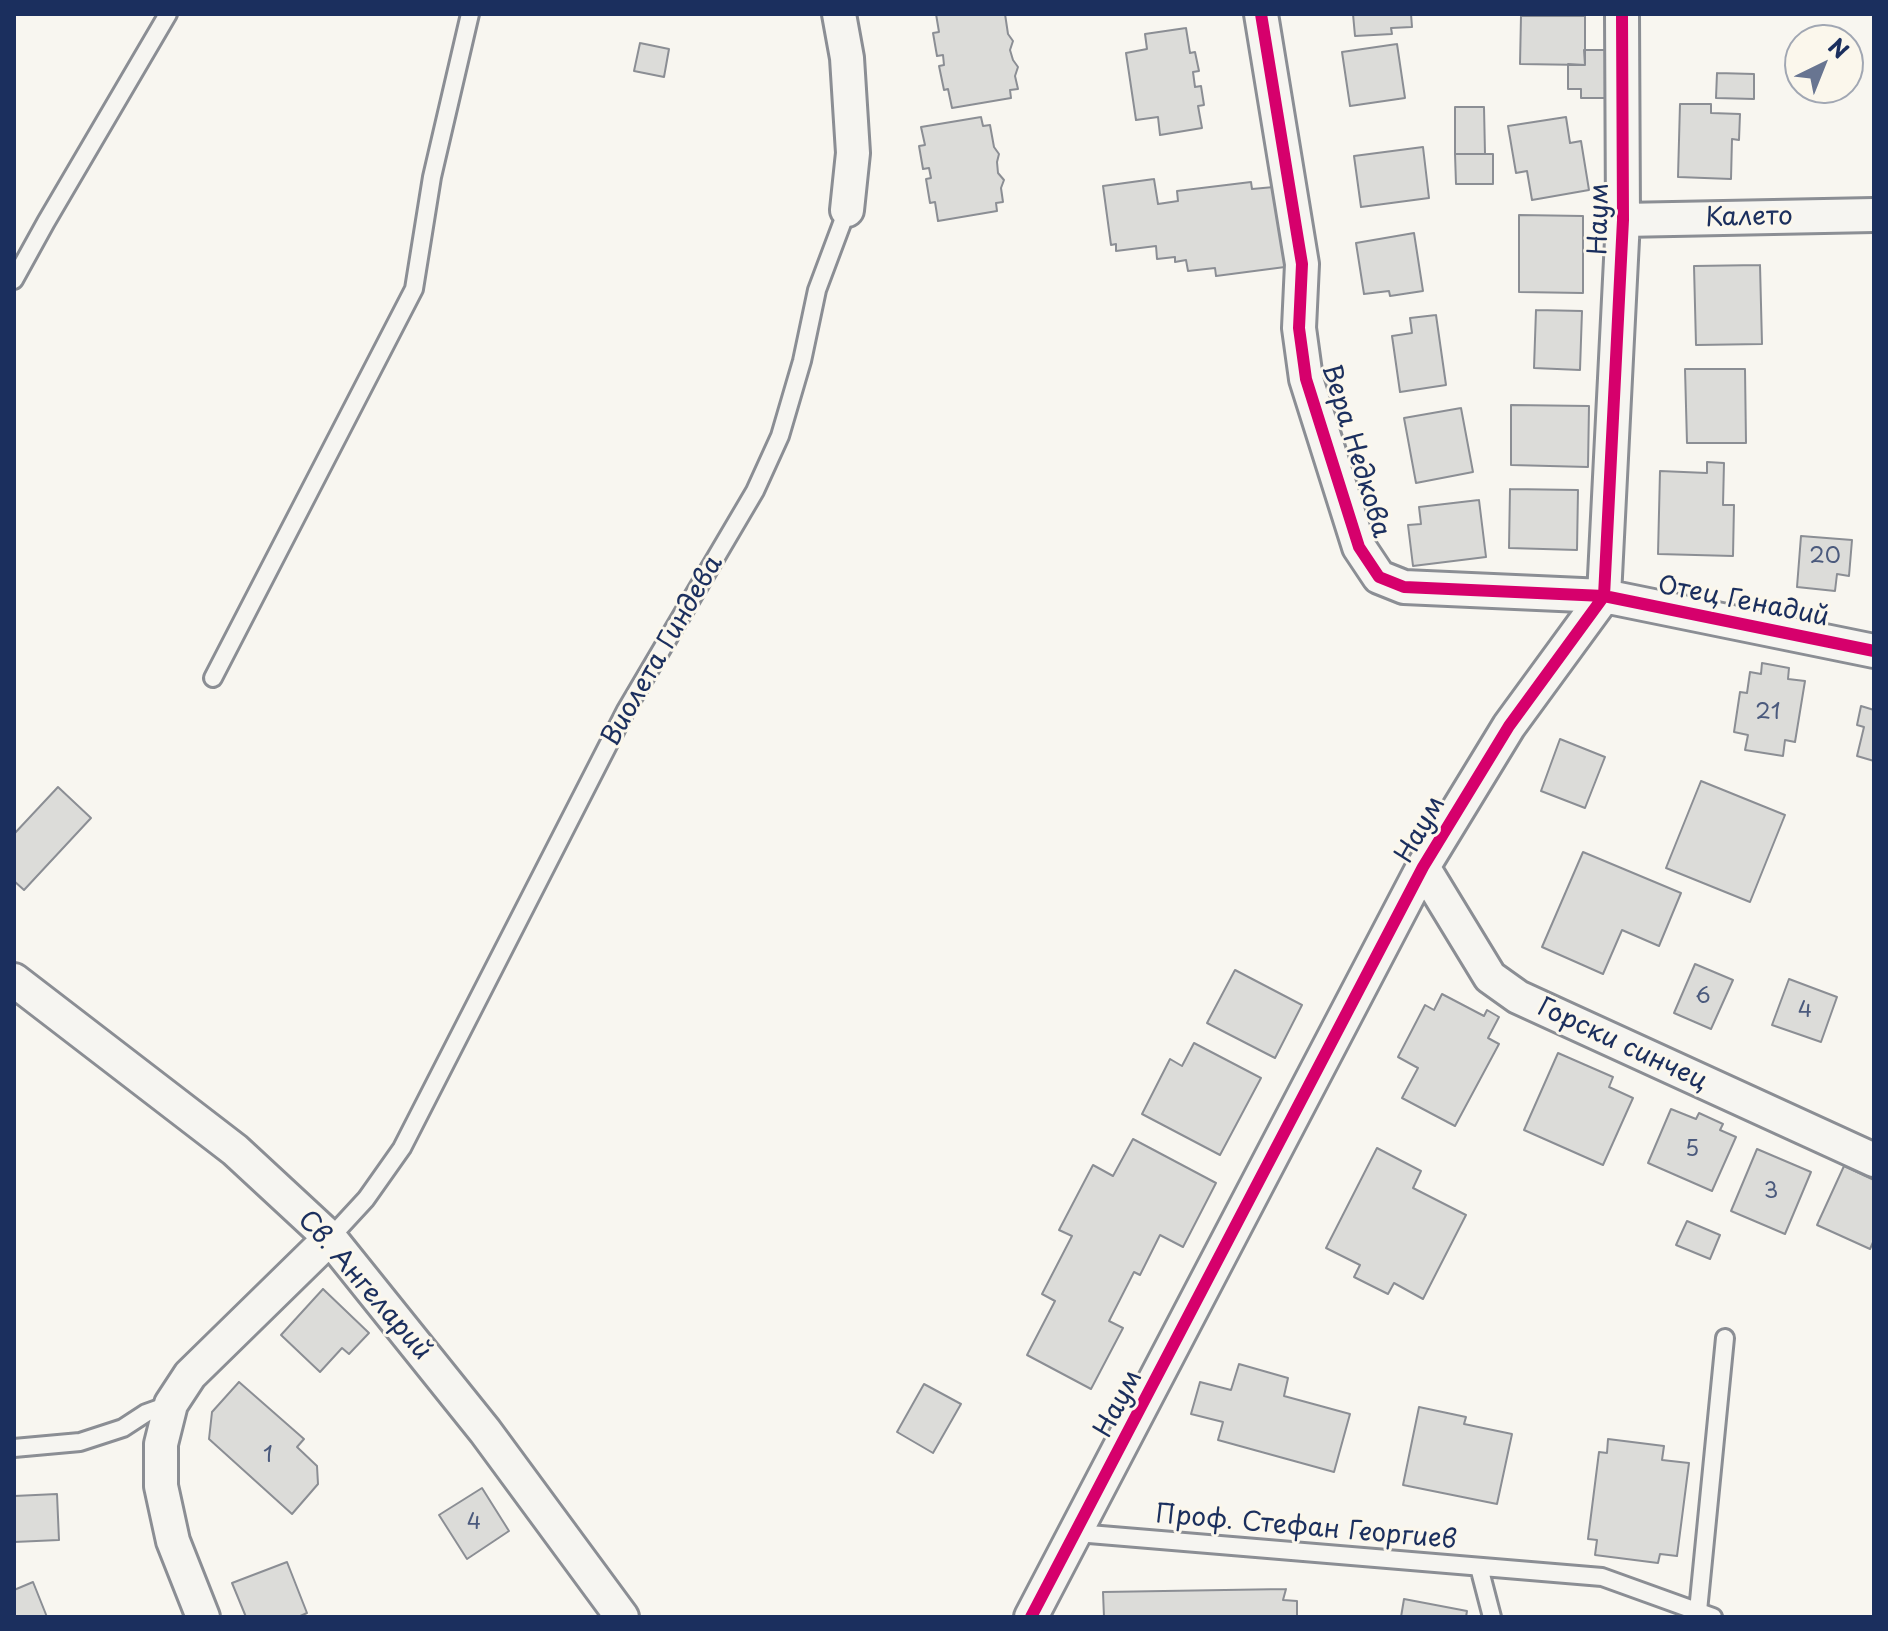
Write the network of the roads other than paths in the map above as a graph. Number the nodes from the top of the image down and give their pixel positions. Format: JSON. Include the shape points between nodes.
{"nodes":[{"id":1,"x":168,"y":14,"type":"edge"},
{"id":2,"x":470,"y":14,"type":"edge"},
{"id":3,"x":839,"y":14,"type":"edge"},
{"id":4,"x":1261,"y":14,"type":"edge"},
{"id":5,"x":1622,"y":14,"type":"edge"},
{"id":6,"x":847,"y":210,"type":"joint"},
{"id":7,"x":1874,"y":215,"type":"edge"},
{"id":8,"x":1623,"y":220,"type":"junction"},
{"id":9,"x":14,"y":280,"type":"edge"},
{"id":10,"x":1604,"y":596,"type":"junction"},
{"id":11,"x":1874,"y":651,"type":"edge"},
{"id":12,"x":213,"y":678,"type":"dead end"},
{"id":13,"x":1423,"y":867,"type":"junction"},
{"id":14,"x":14,"y":980,"type":"edge"},
{"id":15,"x":1874,"y":1160,"type":"edge"},
{"id":16,"x":330,"y":1238,"type":"junction"},
{"id":17,"x":1725,"y":1338,"type":"dead end"},
{"id":18,"x":171,"y":1404,"type":"junction"},
{"id":19,"x":14,"y":1448,"type":"edge"},
{"id":20,"x":1077,"y":1533,"type":"junction"},
{"id":21,"x":1479,"y":1567,"type":"junction"},
{"id":22,"x":1706,"y":1614,"type":"edge"},
{"id":23,"x":203,"y":1617,"type":"edge"},
{"id":24,"x":622,"y":1617,"type":"edge"},
{"id":25,"x":1031,"y":1617,"type":"edge"},
{"id":26,"x":1492,"y":1617,"type":"edge"}],
"edges":[{"from":1,"to":9,"type":"lane"},
{"from":2,"to":12,"type":"lane","via":[[432,177],[414,289]]},
{"from":3,"to":6,"type":"street","name":"Виолета Гиндева","via":[[853,153]]},
{"from":4,"to":10,"type":"street","name":"Вера Недкова","via":[[1302,264],[1299,328],[1306,379],[1359,547],[1379,577],[1404,587]]},
{"from":5,"to":8,"type":"street","name":"Наум"},
{"from":6,"to":16,"type":"lane","name":"Виолета Гиндева","via":[[817,290],[780,436],[755,491],[626,710],[402,1148]]},
{"from":7,"to":8,"type":"street","name":"Калето"},
{"from":8,"to":10,"type":"street","name":"Наум"},
{"from":10,"to":11,"type":"street","name":"Отец Генадий"},
{"from":10,"to":13,"type":"street","name":"Наум","via":[[1509,726]]},
{"from":13,"to":15,"type":"street","name":"Горски синчец","via":[[1490,977],[1518,997]]},
{"from":13,"to":20,"type":"street","name":"Наум"},
{"from":14,"to":16,"type":"street","name":"Св. Ангеларий","via":[[235,1150]]},
{"from":16,"to":18,"type":"street","via":[[190,1375]]},
{"from":16,"to":24,"type":"street","name":"Св. Ангеларий","via":[[485,1431]]},
{"from":17,"to":22,"type":"lane"},
{"from":18,"to":19,"type":"lane","via":[[80,1442]]},
{"from":18,"to":23,"type":"street","via":[[161,1444],[161,1486],[173,1541]]},
{"from":20,"to":21,"type":"lane","name":"Проф. Стефан Георгиев"},
{"from":20,"to":25,"type":"street","name":"Наум"},
{"from":21,"to":22,"type":"lane","via":[[1602,1577]]},
{"from":21,"to":26,"type":"lane","name":"Проф. Стефан Георгиев"}]}
